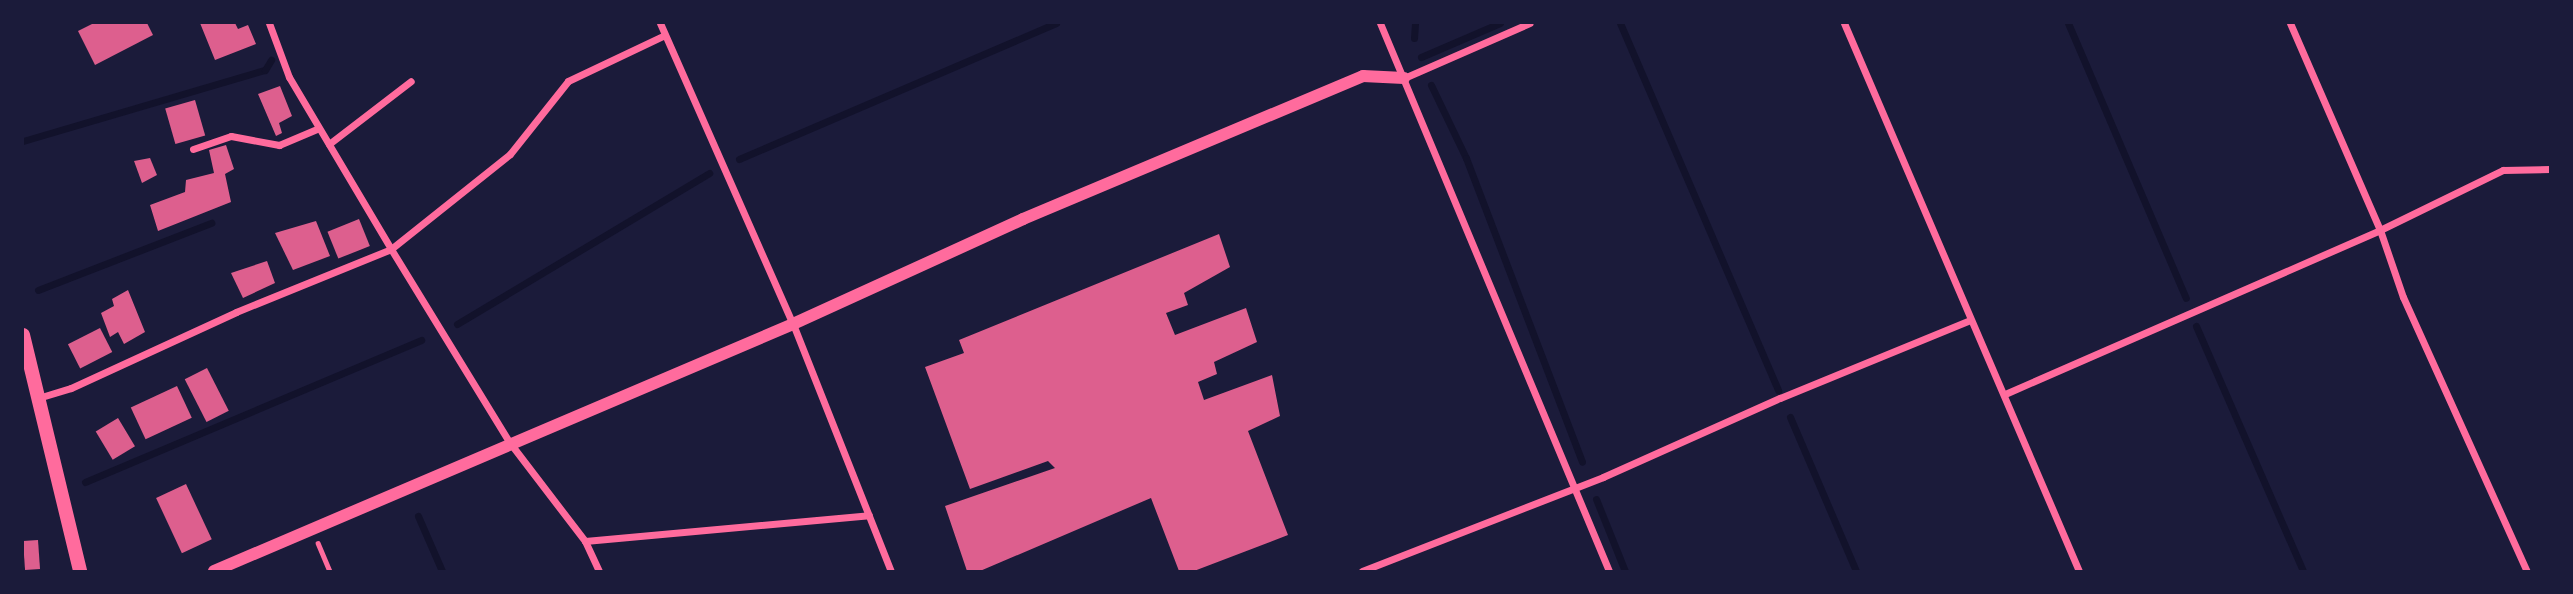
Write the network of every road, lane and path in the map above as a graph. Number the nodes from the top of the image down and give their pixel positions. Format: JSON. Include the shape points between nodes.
{"nodes":[{"id":1,"x":269,"y":23,"type":"edge"},
{"id":2,"x":660,"y":23,"type":"edge"},
{"id":3,"x":1380,"y":23,"type":"edge"},
{"id":4,"x":1530,"y":23,"type":"edge"},
{"id":5,"x":1844,"y":23,"type":"edge"},
{"id":6,"x":2291,"y":23,"type":"edge"},
{"id":7,"x":665,"y":35,"type":"junction"},
{"id":8,"x":1404,"y":78,"type":"junction"},
{"id":9,"x":411,"y":81,"type":"dead end"},
{"id":10,"x":319,"y":128,"type":"junction"},
{"id":11,"x":329,"y":144,"type":"junction"},
{"id":12,"x":193,"y":149,"type":"dead end"},
{"id":13,"x":2550,"y":169,"type":"edge"},
{"id":14,"x":2380,"y":230,"type":"junction"},
{"id":15,"x":391,"y":249,"type":"junction"},
{"id":16,"x":1970,"y":320,"type":"junction"},
{"id":17,"x":793,"y":324,"type":"junction"},
{"id":18,"x":23,"y":335,"type":"edge"},
{"id":19,"x":2005,"y":394,"type":"junction"},
{"id":20,"x":38,"y":398,"type":"junction"},
{"id":21,"x":510,"y":443,"type":"junction"},
{"id":22,"x":1571,"y":487,"type":"junction"},
{"id":23,"x":869,"y":515,"type":"junction"},
{"id":24,"x":312,"y":529,"type":"junction"},
{"id":25,"x":585,"y":541,"type":"junction"},
{"id":26,"x":80,"y":571,"type":"edge"},
{"id":27,"x":214,"y":571,"type":"edge"},
{"id":28,"x":330,"y":571,"type":"edge"},
{"id":29,"x":599,"y":571,"type":"edge"},
{"id":30,"x":891,"y":571,"type":"edge"},
{"id":31,"x":1362,"y":571,"type":"edge"},
{"id":32,"x":1609,"y":571,"type":"edge"},
{"id":33,"x":2079,"y":571,"type":"edge"},
{"id":34,"x":2527,"y":571,"type":"edge"}],
"edges":[{"from":1,"to":10,"type":"street","via":[[289,77]]},
{"from":2,"to":7,"type":"street"},
{"from":3,"to":8,"type":"street"},
{"from":4,"to":8,"type":"street"},
{"from":5,"to":16,"type":"street"},
{"from":6,"to":14,"type":"street"},
{"from":7,"to":15,"type":"street","via":[[568,81],[510,154]]},
{"from":7,"to":17,"type":"street"},
{"from":8,"to":17,"type":"street","via":[[1363,76],[1023,219]]},
{"from":8,"to":22,"type":"street"},
{"from":9,"to":11,"type":"street"},
{"from":10,"to":11,"type":"street"},
{"from":10,"to":12,"type":"street","via":[[279,145],[231,136]]},
{"from":11,"to":15,"type":"street"},
{"from":13,"to":14,"type":"street","via":[[2503,170]]},
{"from":14,"to":19,"type":"street"},
{"from":14,"to":34,"type":"street","via":[[2403,297]]},
{"from":15,"to":20,"type":"street","via":[[236,312],[71,388]]},
{"from":15,"to":21,"type":"street"},
{"from":16,"to":19,"type":"street"},
{"from":16,"to":22,"type":"street"},
{"from":17,"to":21,"type":"street"},
{"from":17,"to":23,"type":"street"},
{"from":18,"to":20,"type":"main road"},
{"from":19,"to":33,"type":"street"},
{"from":20,"to":26,"type":"main road"},
{"from":21,"to":24,"type":"street"},
{"from":21,"to":25,"type":"street"},
{"from":22,"to":31,"type":"street"},
{"from":22,"to":32,"type":"street"},
{"from":23,"to":25,"type":"street"},
{"from":23,"to":30,"type":"street"},
{"from":24,"to":27,"type":"street"},
{"from":24,"to":28,"type":"path"},
{"from":25,"to":29,"type":"street"}]}
